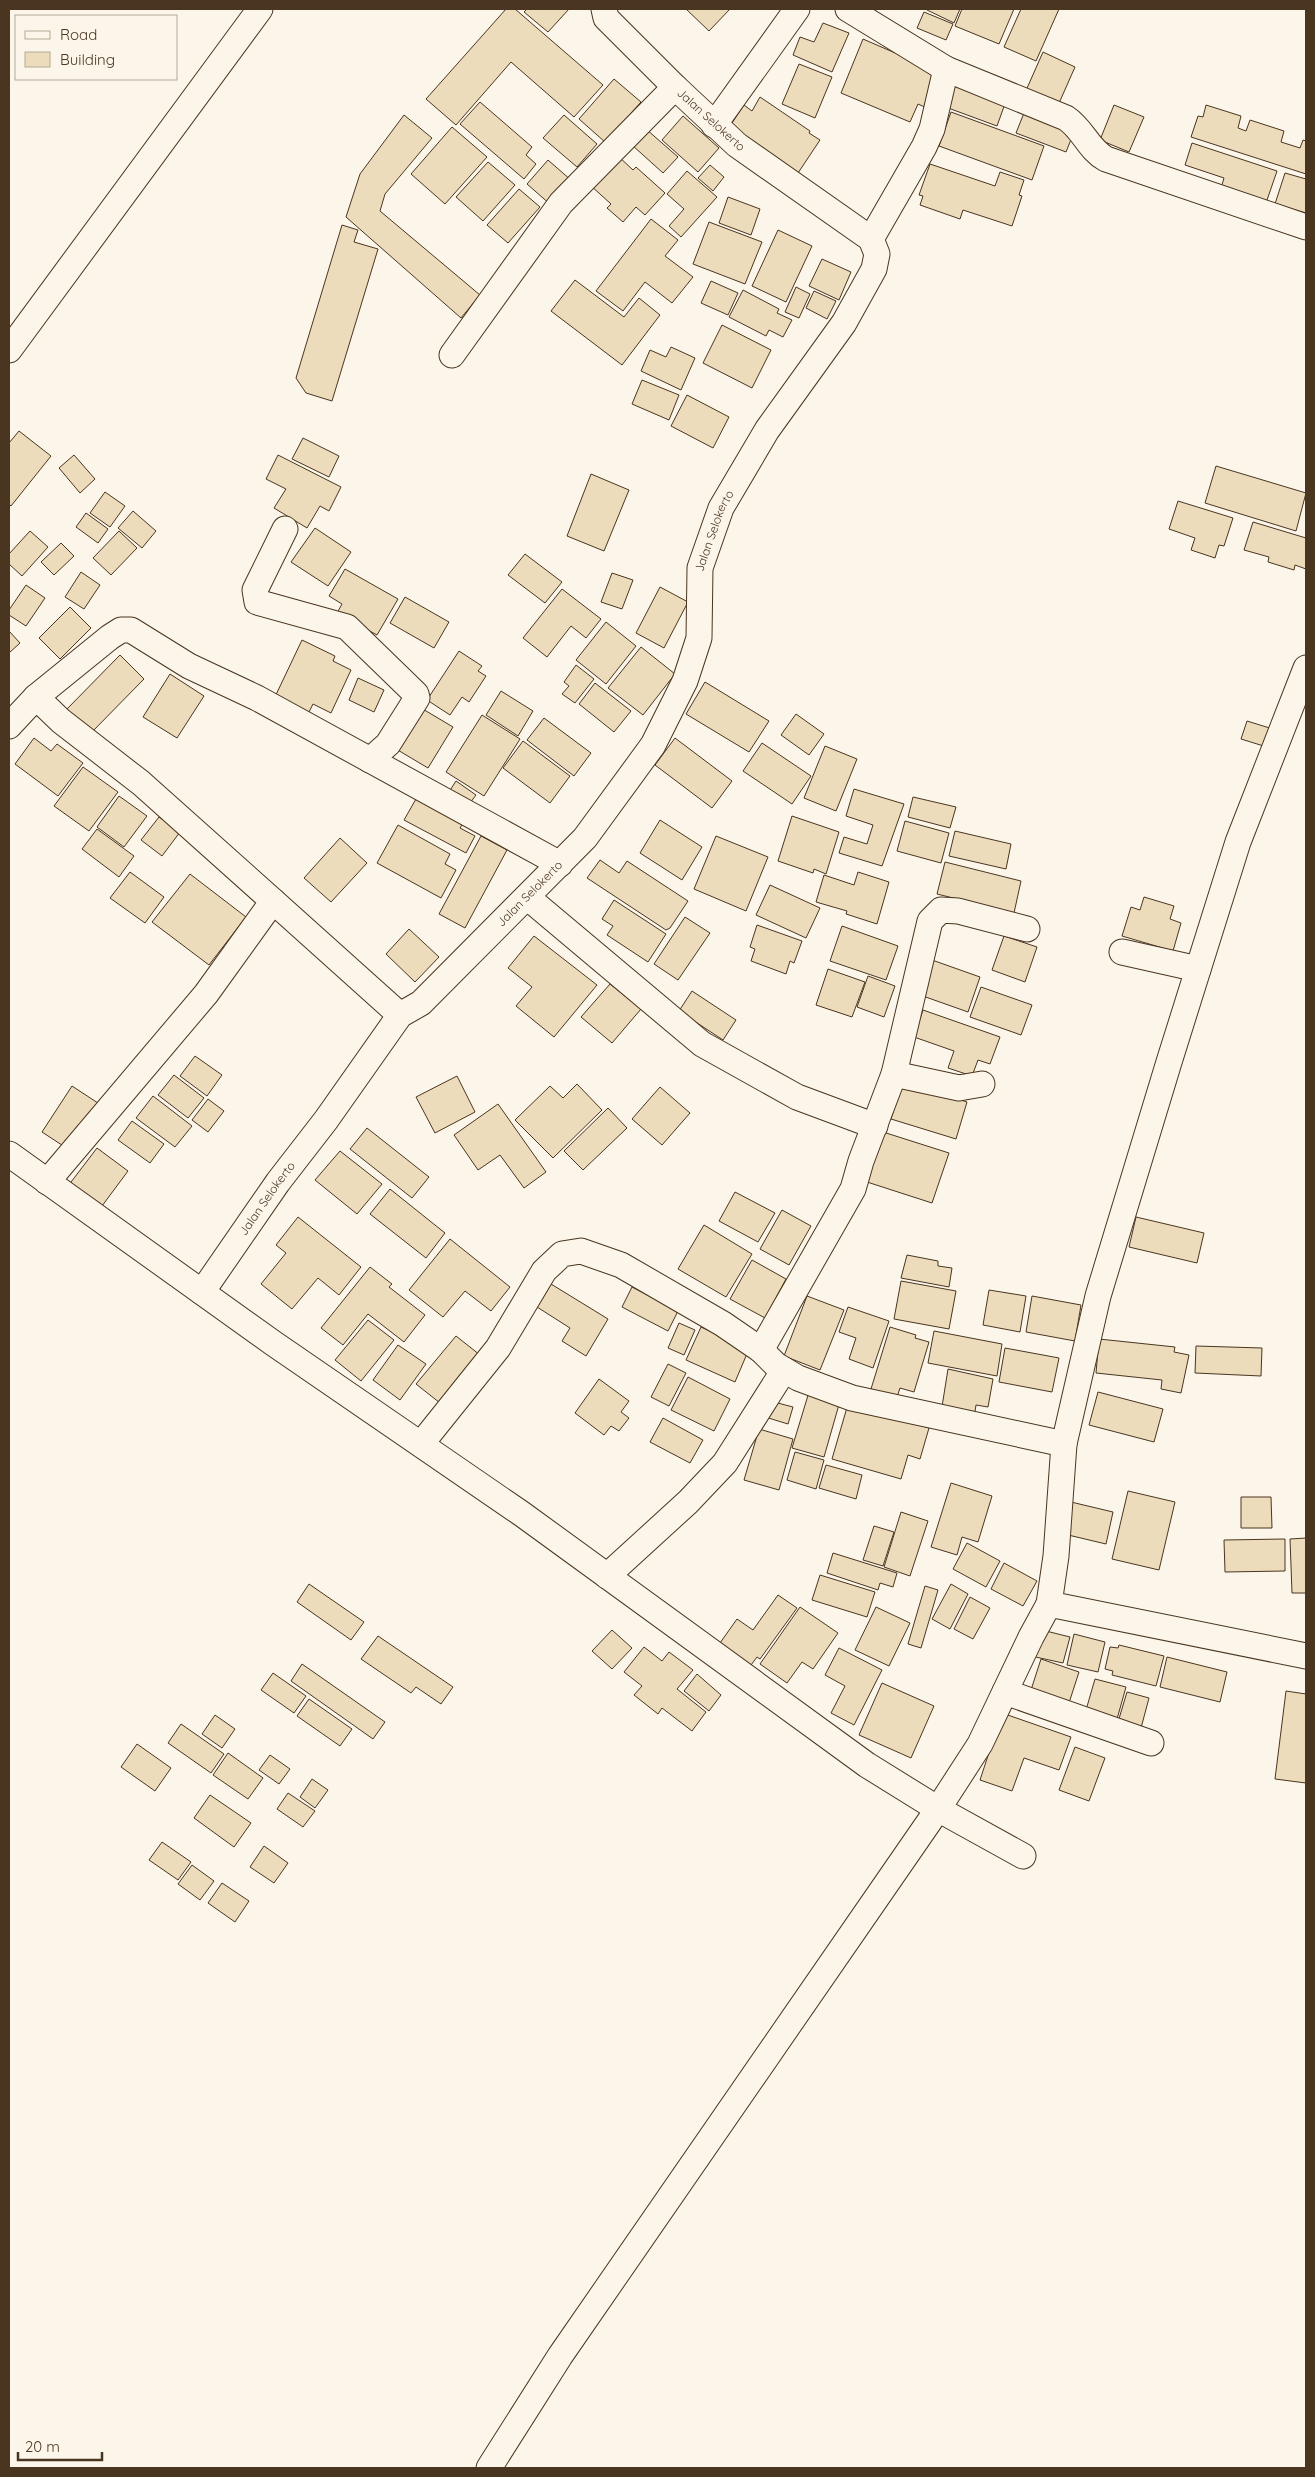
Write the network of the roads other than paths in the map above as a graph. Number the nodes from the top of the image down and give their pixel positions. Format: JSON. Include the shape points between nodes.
{"nodes":[{"id":1,"x":260,"y":9,"type":"edge"},
{"id":2,"x":604,"y":9,"type":"edge"},
{"id":3,"x":797,"y":9,"type":"edge"},
{"id":4,"x":848,"y":9,"type":"edge"},
{"id":5,"x":946,"y":68,"type":"junction"},
{"id":6,"x":675,"y":87,"type":"junction"},
{"id":7,"x":714,"y":125,"type":"junction"},
{"id":8,"x":1306,"y":227,"type":"edge"},
{"id":9,"x":870,"y":240,"type":"junction"},
{"id":10,"x":9,"y":350,"type":"edge"},
{"id":11,"x":452,"y":355,"type":"dead end"},
{"id":12,"x":285,"y":529,"type":"dead end"},
{"id":13,"x":1306,"y":668,"type":"edge"},
{"id":14,"x":36,"y":697,"type":"junction"},
{"id":15,"x":9,"y":726,"type":"edge"},
{"id":16,"x":370,"y":760,"type":"junction"},
{"id":17,"x":560,"y":864,"type":"junction"},
{"id":18,"x":528,"y":898,"type":"junction"},
{"id":19,"x":273,"y":901,"type":"junction"},
{"id":20,"x":1027,"y":929,"type":"dead end"},
{"id":21,"x":1122,"y":952,"type":"dead end"},
{"id":22,"x":1198,"y":969,"type":"junction"},
{"id":23,"x":400,"y":1015,"type":"junction"},
{"id":24,"x":894,"y":1074,"type":"junction"},
{"id":25,"x":982,"y":1084,"type":"dead end"},
{"id":26,"x":875,"y":1126,"type":"junction"},
{"id":27,"x":11,"y":1159,"type":"edge"},
{"id":28,"x":46,"y":1182,"type":"junction"},
{"id":29,"x":202,"y":1292,"type":"junction"},
{"id":30,"x":761,"y":1350,"type":"junction"},
{"id":31,"x":784,"y":1370,"type":"junction"},
{"id":32,"x":421,"y":1444,"type":"junction"},
{"id":33,"x":1064,"y":1444,"type":"junction"},
{"id":34,"x":608,"y":1576,"type":"junction"},
{"id":35,"x":1049,"y":1604,"type":"junction"},
{"id":36,"x":1306,"y":1656,"type":"edge"},
{"id":37,"x":1004,"y":1692,"type":"junction"},
{"id":38,"x":1151,"y":1743,"type":"dead end"},
{"id":39,"x":938,"y":1809,"type":"junction"},
{"id":40,"x":1023,"y":1856,"type":"dead end"},
{"id":41,"x":489,"y":2468,"type":"edge"}],
"edges":[{"from":1,"to":10,"type":"street"},
{"from":2,"to":6,"type":"street","via":[[606,18]]},
{"from":3,"to":7,"type":"street"},
{"from":4,"to":5,"type":"street"},
{"from":5,"to":8,"type":"street","via":[[1066,118],[1106,160]]},
{"from":5,"to":9,"type":"street","via":[[932,129]]},
{"from":6,"to":7,"type":"street","name":"Jalan Selokerto"},
{"from":6,"to":11,"type":"street","name":"Jalan Selokerto","via":[[561,203]]},
{"from":7,"to":9,"type":"street","name":"Jalan Selokerto"},
{"from":9,"to":17,"type":"street","name":"Jalan Selokerto","via":[[877,254],[874,270],[844,323],[767,430],[721,508],[700,568],[699,638],[685,681],[657,737],[585,838]]},
{"from":12,"to":16,"type":"street","via":[[254,597],[258,602],[346,627],[416,694],[417,698],[388,744]]},
{"from":13,"to":22,"type":"street","via":[[1238,842]]},
{"from":14,"to":15,"type":"street"},
{"from":14,"to":16,"type":"street","via":[[110,637],[121,630],[131,630],[189,666],[258,698]]},
{"from":14,"to":19,"type":"street","via":[[61,722],[141,783]]},
{"from":16,"to":17,"type":"street"},
{"from":17,"to":18,"type":"street","name":"Jalan Selokerto"},
{"from":18,"to":23,"type":"street","name":"Jalan Selokerto","via":[[421,1003]]},
{"from":18,"to":26,"type":"street","via":[[702,1044],[797,1097]]},
{"from":19,"to":23,"type":"street"},
{"from":19,"to":28,"type":"street","via":[[206,994]]},
{"from":20,"to":24,"type":"street","via":[[958,911],[941,910],[930,921]]},
{"from":21,"to":22,"type":"street"},
{"from":22,"to":33,"type":"street","via":[[1098,1296]]},
{"from":23,"to":29,"type":"street","name":"Jalan Selokerto"},
{"from":24,"to":25,"type":"street","via":[[960,1088]]},
{"from":24,"to":26,"type":"street"},
{"from":26,"to":30,"type":"street","via":[[853,1188]]},
{"from":27,"to":28,"type":"street"},
{"from":28,"to":29,"type":"street"},
{"from":29,"to":32,"type":"street"},
{"from":30,"to":31,"type":"street"},
{"from":30,"to":32,"type":"street","via":[[723,1324],[621,1265],[581,1251],[562,1254],[544,1271],[498,1348]]},
{"from":31,"to":33,"type":"street","via":[[852,1398]]},
{"from":31,"to":34,"type":"street","via":[[725,1463]]},
{"from":32,"to":34,"type":"street"},
{"from":33,"to":35,"type":"street"},
{"from":34,"to":39,"type":"street","via":[[868,1765]]},
{"from":35,"to":36,"type":"street"},
{"from":35,"to":37,"type":"street"},
{"from":37,"to":38,"type":"street"},
{"from":37,"to":39,"type":"street","via":[[980,1744]]},
{"from":39,"to":40,"type":"street"},
{"from":39,"to":41,"type":"street","via":[[560,2356]]}]}
